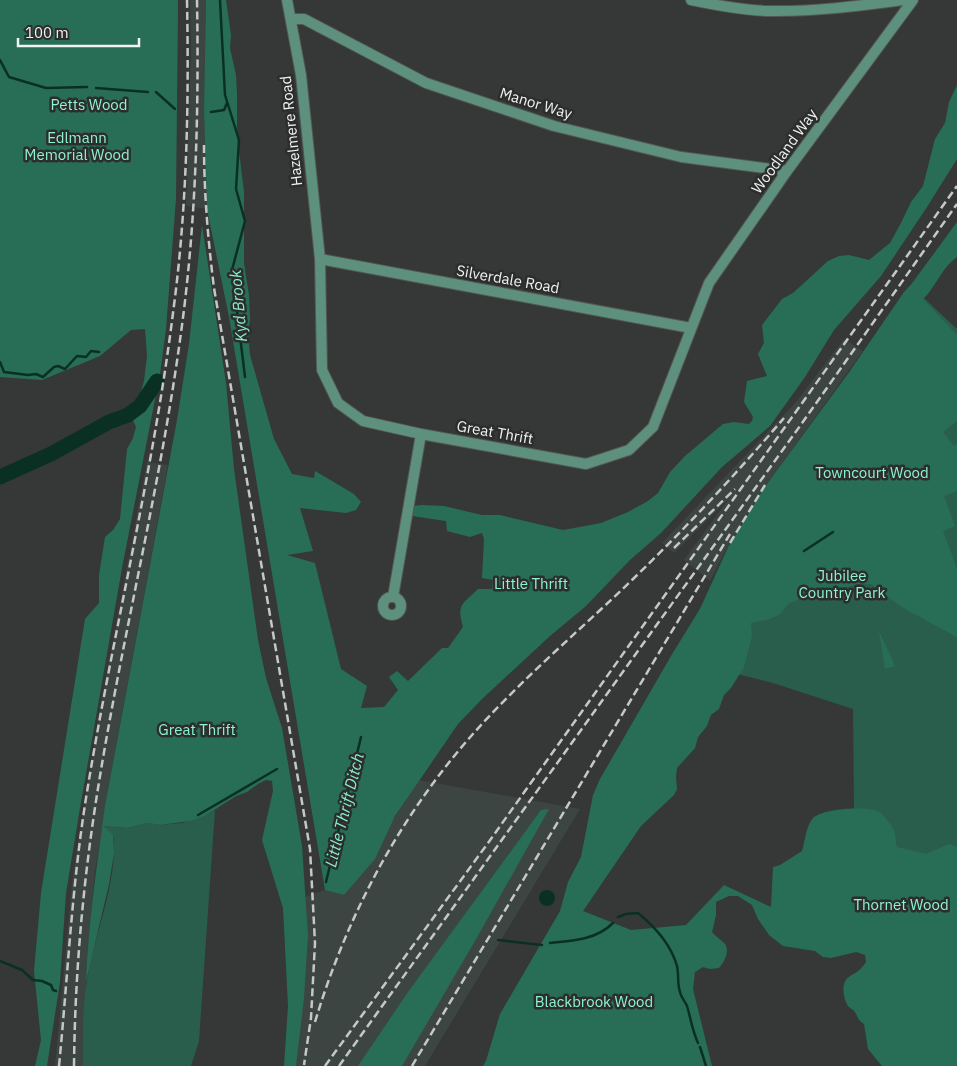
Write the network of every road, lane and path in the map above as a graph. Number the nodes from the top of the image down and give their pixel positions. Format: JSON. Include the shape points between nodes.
{"nodes":[{"id":1,"x":288,"y":0,"type":"edge"},
{"id":2,"x":691,"y":0,"type":"edge"},
{"id":3,"x":903,"y":0,"type":"edge"},
{"id":4,"x":913,"y":0,"type":"edge"},
{"id":5,"x":844,"y":4,"type":"edge"},
{"id":6,"x":291,"y":19,"type":"junction"},
{"id":7,"x":787,"y":171,"type":"junction"},
{"id":8,"x":320,"y":259,"type":"junction"},
{"id":9,"x":691,"y":328,"type":"junction"},
{"id":10,"x":421,"y":434,"type":"junction"},
{"id":11,"x":394,"y":597,"type":"dead end"}],
"edges":[{"from":1,"to":6,"type":"street","name":"Hazelmere Road"},
{"from":2,"to":5,"type":"street","via":[[766,11],[808,11]]},
{"from":3,"to":5,"type":"street"},
{"from":4,"to":7,"type":"street","name":"Woodland Way"},
{"from":6,"to":7,"type":"street","name":"Manor Way","via":[[304,18],[426,83],[554,126],[681,157]]},
{"from":6,"to":8,"type":"street","name":"Hazelmere Road","via":[[301,75]]},
{"from":7,"to":9,"type":"street","name":"Woodland Way","via":[[709,283]]},
{"from":8,"to":9,"type":"street","name":"Silverdale Road"},
{"from":8,"to":10,"type":"street","name":"Great Thrift","via":[[322,370],[338,403],[363,422]]},
{"from":9,"to":10,"type":"street","name":"Great Thrift","via":[[652,427],[628,450],[586,464]]},
{"from":10,"to":11,"type":"street"}]}
